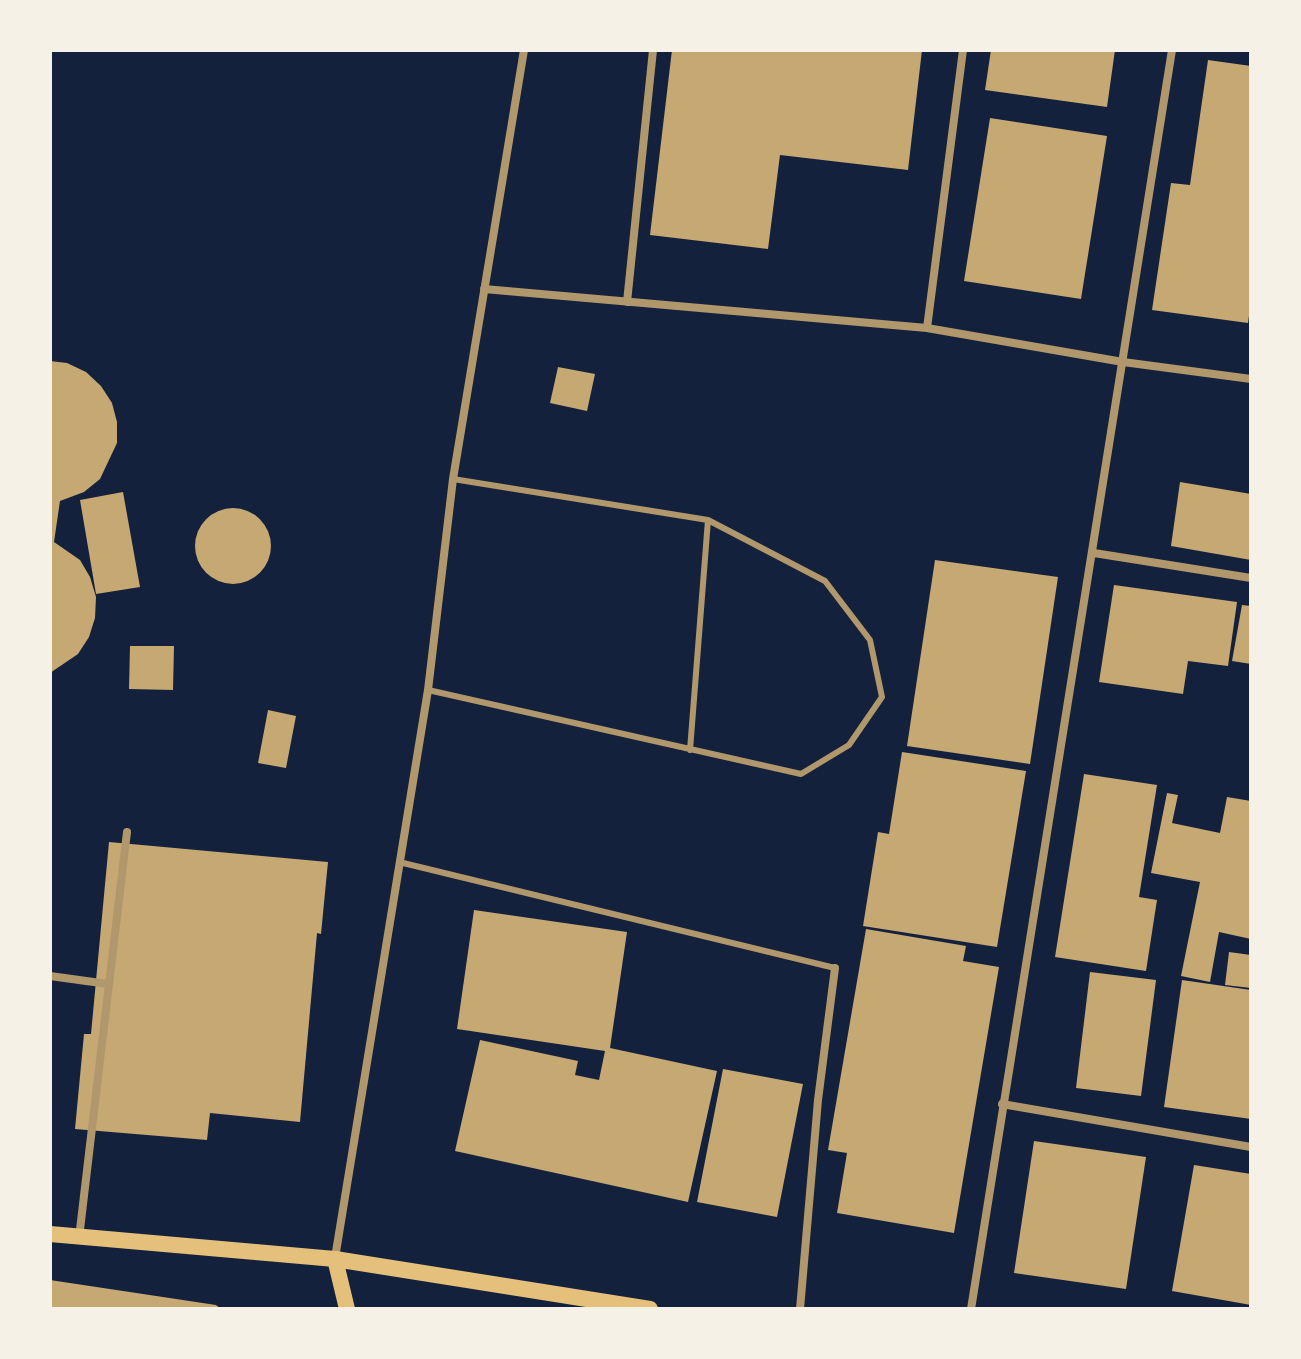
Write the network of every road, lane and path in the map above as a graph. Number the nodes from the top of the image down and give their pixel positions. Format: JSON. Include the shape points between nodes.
{"nodes":[{"id":1,"x":524,"y":50,"type":"edge"},
{"id":2,"x":653,"y":50,"type":"edge"},
{"id":3,"x":963,"y":50,"type":"edge"},
{"id":4,"x":1172,"y":50,"type":"edge"},
{"id":5,"x":484,"y":289,"type":"junction"},
{"id":6,"x":627,"y":302,"type":"junction"},
{"id":7,"x":927,"y":328,"type":"junction"},
{"id":8,"x":1123,"y":362,"type":"junction"},
{"id":9,"x":1251,"y":379,"type":"edge"},
{"id":10,"x":453,"y":479,"type":"junction"},
{"id":11,"x":708,"y":520,"type":"junction"},
{"id":12,"x":1094,"y":553,"type":"junction"},
{"id":13,"x":1251,"y":578,"type":"edge"},
{"id":14,"x":428,"y":690,"type":"junction"},
{"id":15,"x":690,"y":750,"type":"junction"},
{"id":16,"x":127,"y":832,"type":"dead end"},
{"id":17,"x":398,"y":862,"type":"junction"},
{"id":18,"x":835,"y":968,"type":"joint"},
{"id":19,"x":50,"y":976,"type":"edge"},
{"id":20,"x":108,"y":984,"type":"junction"},
{"id":21,"x":1002,"y":1104,"type":"junction"},
{"id":22,"x":1251,"y":1147,"type":"edge"},
{"id":23,"x":50,"y":1234,"type":"edge"},
{"id":24,"x":79,"y":1239,"type":"junction"},
{"id":25,"x":335,"y":1259,"type":"junction"},
{"id":26,"x":347,"y":1309,"type":"edge"},
{"id":27,"x":650,"y":1309,"type":"edge"},
{"id":28,"x":800,"y":1309,"type":"edge"},
{"id":29,"x":971,"y":1309,"type":"edge"}],
"edges":[{"from":1,"to":5,"type":"street"},
{"from":2,"to":6,"type":"street"},
{"from":3,"to":7,"type":"street"},
{"from":4,"to":8,"type":"street"},
{"from":5,"to":6,"type":"street"},
{"from":5,"to":10,"type":"street"},
{"from":6,"to":7,"type":"street"},
{"from":7,"to":8,"type":"street"},
{"from":8,"to":9,"type":"street"},
{"from":8,"to":12,"type":"street"},
{"from":10,"to":11,"type":"lane"},
{"from":10,"to":14,"type":"street"},
{"from":11,"to":15,"type":"lane"},
{"from":11,"to":15,"type":"lane","via":[[825,581],[870,640],[882,697],[849,745],[801,774]]},
{"from":12,"to":13,"type":"street"},
{"from":12,"to":21,"type":"street"},
{"from":14,"to":15,"type":"lane"},
{"from":14,"to":17,"type":"street"},
{"from":16,"to":20,"type":"street"},
{"from":17,"to":18,"type":"lane"},
{"from":17,"to":25,"type":"street"},
{"from":18,"to":28,"type":"street"},
{"from":19,"to":20,"type":"street"},
{"from":20,"to":24,"type":"street"},
{"from":21,"to":22,"type":"street"},
{"from":21,"to":29,"type":"street"},
{"from":23,"to":24,"type":"main road"},
{"from":24,"to":25,"type":"main road"},
{"from":25,"to":26,"type":"main road"},
{"from":25,"to":27,"type":"main road"}]}
